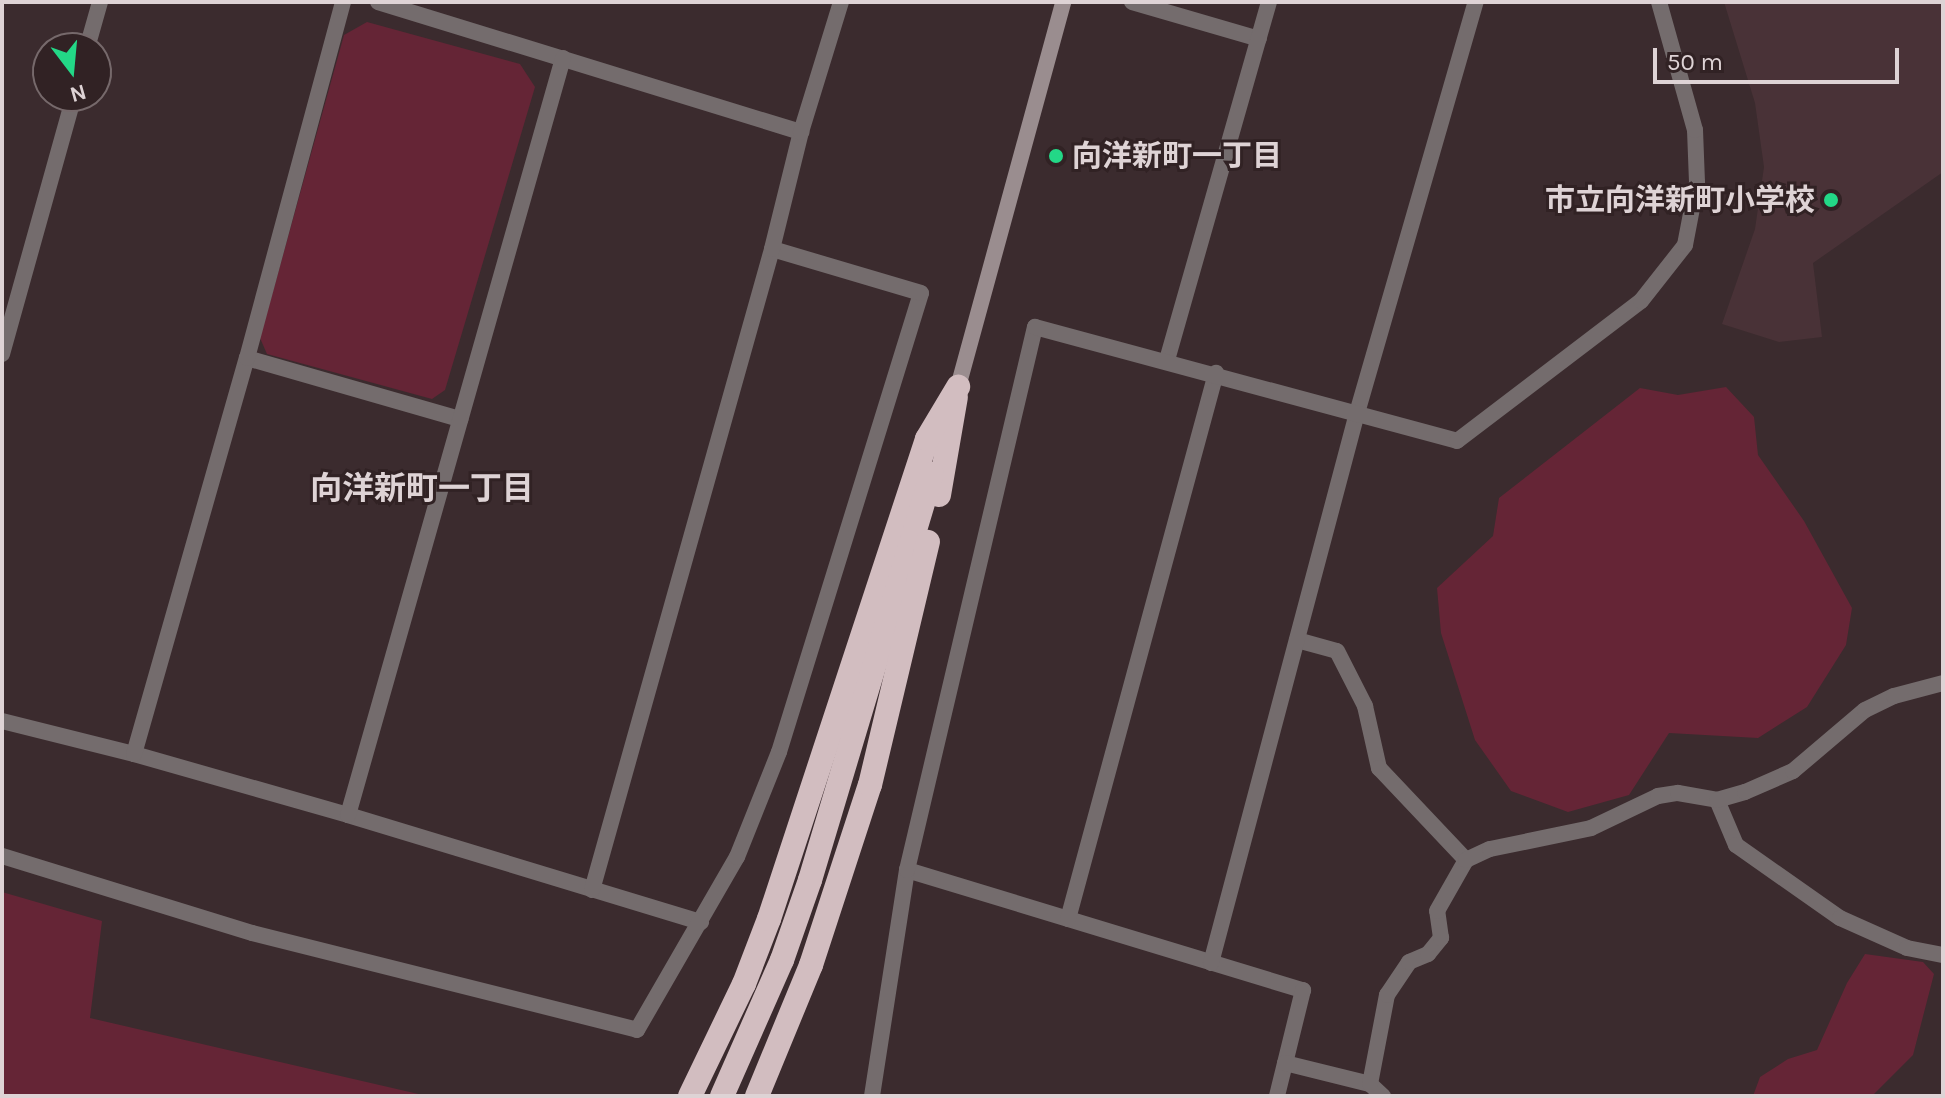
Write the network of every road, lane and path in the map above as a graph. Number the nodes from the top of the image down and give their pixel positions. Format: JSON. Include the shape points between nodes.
{"nodes":[{"id":1,"x":100,"y":2,"type":"edge"},
{"id":2,"x":343,"y":2,"type":"edge"},
{"id":3,"x":378,"y":2,"type":"edge"},
{"id":4,"x":841,"y":2,"type":"edge"},
{"id":5,"x":1063,"y":2,"type":"edge"},
{"id":6,"x":1132,"y":2,"type":"edge"},
{"id":7,"x":1269,"y":2,"type":"edge"},
{"id":8,"x":1476,"y":2,"type":"edge"},
{"id":9,"x":1659,"y":2,"type":"edge"},
{"id":10,"x":92,"y":32,"type":"edge"},
{"id":11,"x":1259,"y":39,"type":"junction"},
{"id":12,"x":563,"y":58,"type":"junction"},
{"id":13,"x":70,"y":112,"type":"edge"},
{"id":14,"x":801,"y":132,"type":"junction"},
{"id":15,"x":772,"y":249,"type":"junction"},
{"id":16,"x":2,"y":354,"type":"edge"},
{"id":17,"x":247,"y":358,"type":"junction"},
{"id":18,"x":1167,"y":360,"type":"junction"},
{"id":19,"x":1216,"y":373,"type":"junction"},
{"id":20,"x":958,"y":387,"type":"junction"},
{"id":21,"x":1357,"y":413,"type":"junction"},
{"id":22,"x":460,"y":419,"type":"junction"},
{"id":23,"x":1297,"y":640,"type":"junction"},
{"id":24,"x":1943,"y":683,"type":"edge"},
{"id":25,"x":2,"y":721,"type":"edge"},
{"id":26,"x":134,"y":754,"type":"junction"},
{"id":27,"x":1717,"y":800,"type":"junction"},
{"id":28,"x":348,"y":815,"type":"junction"},
{"id":29,"x":2,"y":856,"type":"edge"},
{"id":30,"x":1466,"y":860,"type":"junction"},
{"id":31,"x":907,"y":870,"type":"junction"},
{"id":32,"x":592,"y":890,"type":"junction"},
{"id":33,"x":1068,"y":919,"type":"junction"},
{"id":34,"x":701,"y":922,"type":"junction"},
{"id":35,"x":1943,"y":955,"type":"edge"},
{"id":36,"x":1211,"y":963,"type":"junction"},
{"id":37,"x":1285,"y":1063,"type":"junction"},
{"id":38,"x":1370,"y":1084,"type":"junction"},
{"id":39,"x":690,"y":1096,"type":"edge"},
{"id":40,"x":722,"y":1096,"type":"edge"},
{"id":41,"x":757,"y":1096,"type":"edge"},
{"id":42,"x":872,"y":1096,"type":"edge"},
{"id":43,"x":1277,"y":1096,"type":"edge"},
{"id":44,"x":1383,"y":1096,"type":"edge"}],
"edges":[{"from":1,"to":10,"type":"street"},
{"from":2,"to":17,"type":"street"},
{"from":3,"to":12,"type":"street"},
{"from":4,"to":14,"type":"street"},
{"from":5,"to":20,"type":"street"},
{"from":6,"to":11,"type":"street"},
{"from":7,"to":11,"type":"street"},
{"from":8,"to":21,"type":"street"},
{"from":9,"to":21,"type":"street","via":[[1695,130],[1697,182],[1685,245],[1641,301],[1457,441]]},
{"from":11,"to":18,"type":"street"},
{"from":12,"to":14,"type":"street"},
{"from":12,"to":22,"type":"street"},
{"from":13,"to":16,"type":"street"},
{"from":14,"to":15,"type":"street"},
{"from":15,"to":32,"type":"street"},
{"from":15,"to":34,"type":"street","via":[[921,293],[779,752],[737,857]]},
{"from":17,"to":22,"type":"street"},
{"from":17,"to":26,"type":"street"},
{"from":18,"to":19,"type":"street"},
{"from":18,"to":31,"type":"street","via":[[1035,327]]},
{"from":19,"to":21,"type":"street"},
{"from":19,"to":33,"type":"street"},
{"from":20,"to":39,"type":"highway","via":[[927,439],[769,919]]},
{"from":20,"to":40,"type":"highway","via":[[810,880],[782,960]]},
{"from":20,"to":41,"type":"highway","via":[[950,447],[870,785],[811,965]]},
{"from":21,"to":23,"type":"street"},
{"from":22,"to":28,"type":"street"},
{"from":23,"to":30,"type":"street","via":[[1337,651],[1365,706],[1379,768]]},
{"from":23,"to":36,"type":"street"},
{"from":24,"to":27,"type":"street","via":[[1865,710],[1793,771]]},
{"from":25,"to":26,"type":"street"},
{"from":26,"to":28,"type":"street"},
{"from":27,"to":30,"type":"street","via":[[1678,793],[1658,796],[1591,828],[1490,849]]},
{"from":27,"to":35,"type":"street","via":[[1736,845],[1840,918],[1907,948]]},
{"from":28,"to":32,"type":"street"},
{"from":29,"to":34,"type":"street","via":[[252,933],[637,1030]]},
{"from":30,"to":38,"type":"street","via":[[1437,911],[1441,938],[1428,954],[1409,962],[1387,995]]},
{"from":31,"to":33,"type":"street"},
{"from":31,"to":42,"type":"street"},
{"from":32,"to":34,"type":"street"},
{"from":33,"to":36,"type":"street"},
{"from":36,"to":37,"type":"street","via":[[1303,990]]},
{"from":37,"to":38,"type":"street"},
{"from":37,"to":43,"type":"street"},
{"from":38,"to":44,"type":"street"}]}
